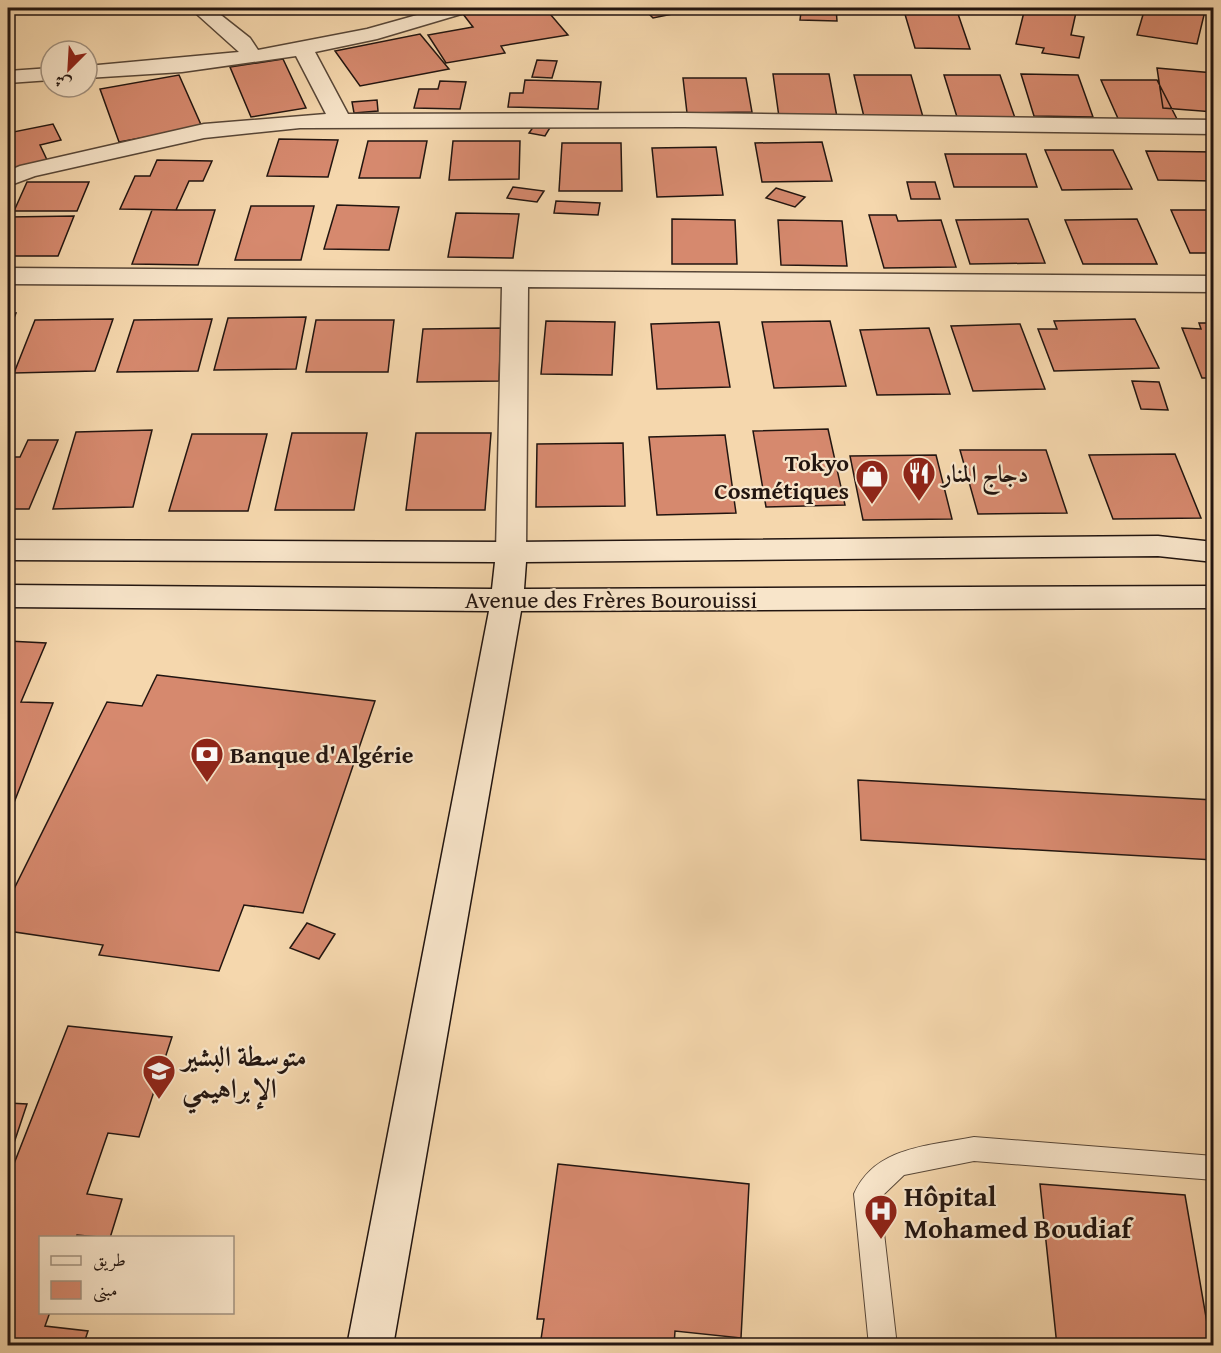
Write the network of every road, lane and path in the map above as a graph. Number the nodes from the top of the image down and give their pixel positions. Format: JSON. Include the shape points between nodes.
{"nodes":[{"id":1,"x":200,"y":8,"type":"edge"},
{"id":2,"x":461,"y":8,"type":"edge"},
{"id":3,"x":303,"y":50,"type":"junction"},
{"id":4,"x":253,"y":57,"type":"junction"},
{"id":5,"x":99,"y":71,"type":"edge"},
{"id":6,"x":39,"y":75,"type":"edge"},
{"id":7,"x":8,"y":77,"type":"edge"},
{"id":8,"x":341,"y":121,"type":"junction"},
{"id":9,"x":1214,"y":127,"type":"edge"},
{"id":10,"x":8,"y":179,"type":"edge"},
{"id":11,"x":8,"y":276,"type":"edge"},
{"id":12,"x":515,"y":279,"type":"junction"},
{"id":13,"x":1214,"y":284,"type":"edge"},
{"id":14,"x":1214,"y":545,"type":"edge"},
{"id":15,"x":1158,"y":546,"type":"junction"},
{"id":16,"x":8,"y":550,"type":"edge"},
{"id":17,"x":511,"y":552,"type":"junction"},
{"id":18,"x":1214,"y":552,"type":"edge"},
{"id":19,"x":8,"y":596,"type":"edge"},
{"id":20,"x":1214,"y":597,"type":"edge"},
{"id":21,"x":507,"y":600,"type":"junction"},
{"id":22,"x":1214,"y":1168,"type":"edge"},
{"id":23,"x":370,"y":1346,"type":"edge"},
{"id":24,"x":883,"y":1346,"type":"edge"}],
"edges":[{"from":1,"to":4,"type":"street","via":[[243,42]]},
{"from":2,"to":3,"type":"street","via":[[401,28]]},
{"from":3,"to":4,"type":"street"},
{"from":3,"to":8,"type":"street"},
{"from":4,"to":5,"type":"street"},
{"from":6,"to":7,"type":"street"},
{"from":8,"to":9,"type":"street","via":[[684,120]]},
{"from":8,"to":10,"type":"street","via":[[204,131],[28,171]]},
{"from":11,"to":12,"type":"street"},
{"from":12,"to":13,"type":"street"},
{"from":12,"to":17,"type":"street"},
{"from":14,"to":15,"type":"street"},
{"from":15,"to":17,"type":"street"},
{"from":15,"to":18,"type":"street"},
{"from":16,"to":17,"type":"street"},
{"from":17,"to":21,"type":"street"},
{"from":19,"to":21,"type":"street","name":"Avenue des Frères Bourouissi"},
{"from":20,"to":21,"type":"street","name":"Avenue des Frères Bourouissi"},
{"from":21,"to":23,"type":"street"},
{"from":22,"to":24,"type":"lane","via":[[974,1149],[897,1164],[867,1194]]}]}
